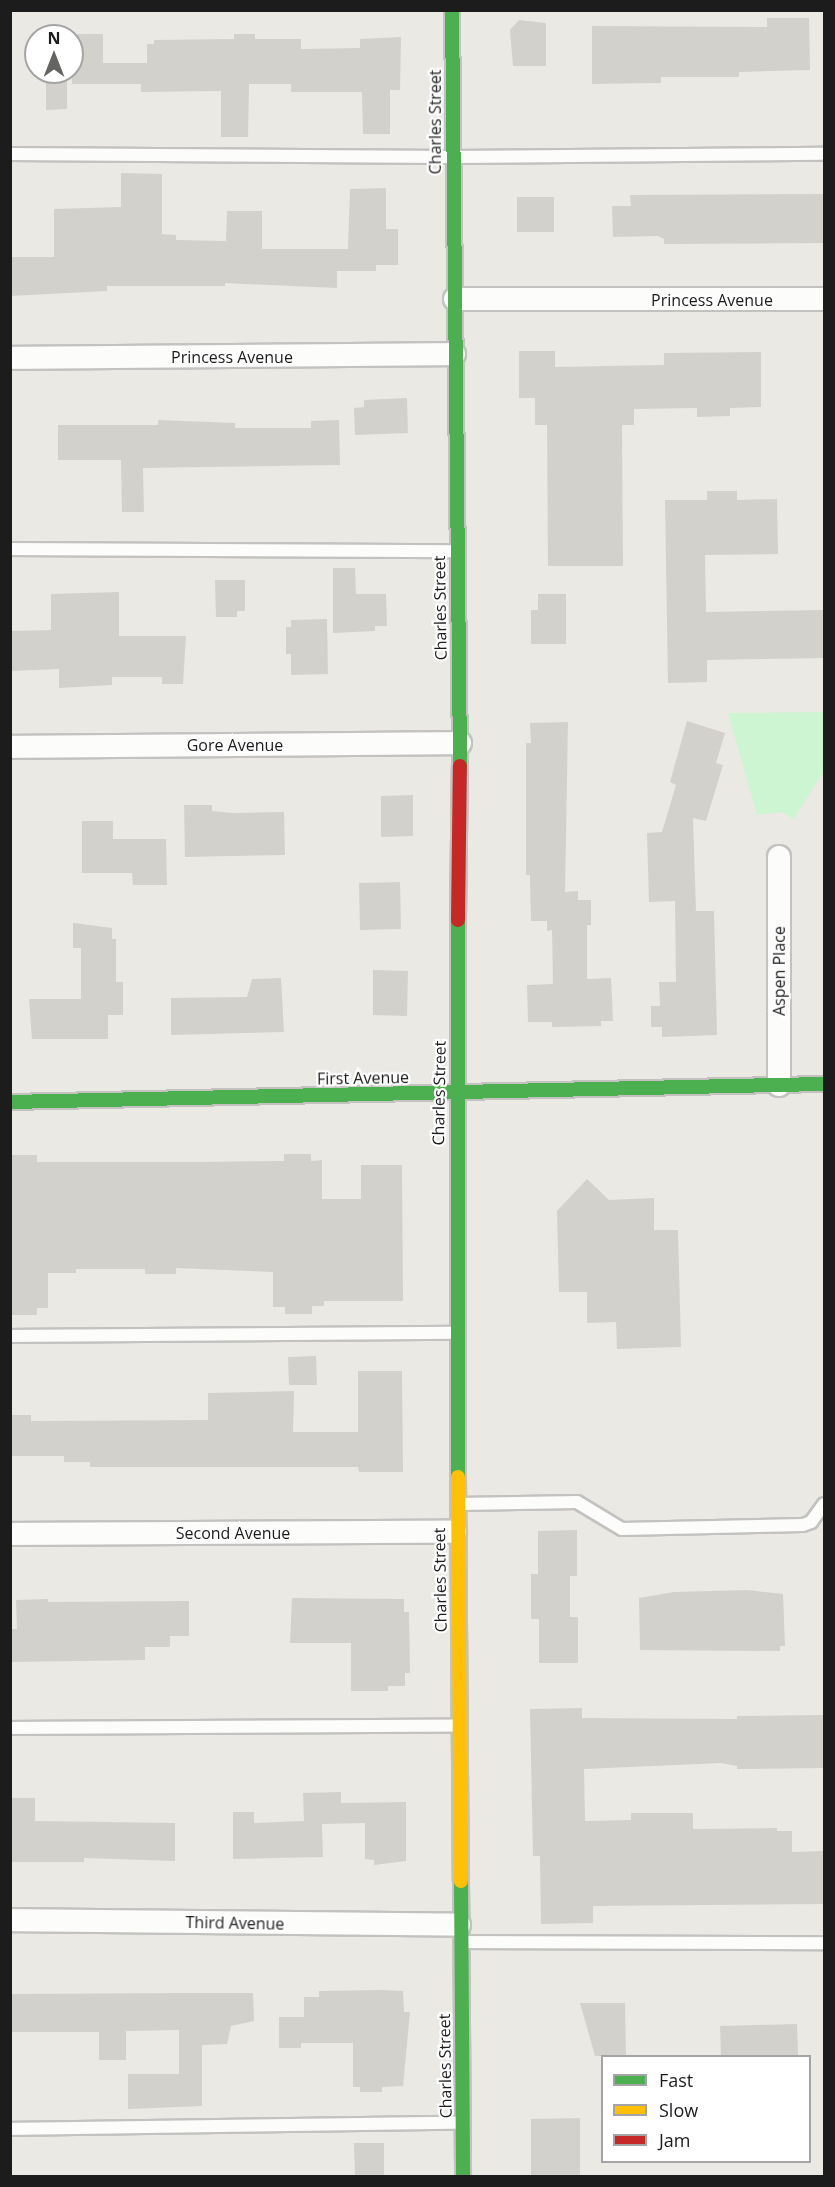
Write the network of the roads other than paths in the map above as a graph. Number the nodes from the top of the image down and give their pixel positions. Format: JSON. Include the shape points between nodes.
{"nodes":[{"id":1,"x":452,"y":10,"type":"edge"},
{"id":2,"x":10,"y":154,"type":"edge"},
{"id":3,"x":825,"y":154,"type":"edge"},
{"id":4,"x":452,"y":158,"type":"junction"},
{"id":5,"x":455,"y":299,"type":"junction"},
{"id":6,"x":825,"y":299,"type":"edge"},
{"id":7,"x":454,"y":354,"type":"junction"},
{"id":8,"x":10,"y":358,"type":"edge"},
{"id":9,"x":10,"y":549,"type":"edge"},
{"id":10,"x":456,"y":550,"type":"junction"},
{"id":11,"x":460,"y":743,"type":"junction"},
{"id":12,"x":10,"y":747,"type":"edge"},
{"id":13,"x":779,"y":857,"type":"dead end"},
{"id":14,"x":778,"y":1084,"type":"junction"},
{"id":15,"x":825,"y":1084,"type":"edge"},
{"id":16,"x":455,"y":1093,"type":"junction"},
{"id":17,"x":10,"y":1102,"type":"edge"},
{"id":18,"x":455,"y":1333,"type":"junction"},
{"id":19,"x":10,"y":1336,"type":"edge"},
{"id":20,"x":456,"y":1504,"type":"junction"},
{"id":21,"x":825,"y":1504,"type":"edge"},
{"id":22,"x":456,"y":1532,"type":"junction"},
{"id":23,"x":10,"y":1534,"type":"edge"},
{"id":24,"x":459,"y":1726,"type":"junction"},
{"id":25,"x":10,"y":1728,"type":"edge"},
{"id":26,"x":10,"y":1920,"type":"edge"},
{"id":27,"x":459,"y":1934,"type":"junction"},
{"id":28,"x":825,"y":1943,"type":"edge"},
{"id":29,"x":463,"y":2123,"type":"junction"},
{"id":30,"x":10,"y":2129,"type":"edge"},
{"id":31,"x":463,"y":2176,"type":"edge"}],
"edges":[{"from":1,"to":4,"type":"street","name":"Charles Street"},
{"from":2,"to":4,"type":"lane"},
{"from":3,"to":4,"type":"lane"},
{"from":4,"to":5,"type":"street","name":"Charles Street"},
{"from":5,"to":6,"type":"street","name":"Princess Avenue"},
{"from":5,"to":7,"type":"street","name":"Charles Street"},
{"from":7,"to":8,"type":"street","name":"Princess Avenue"},
{"from":7,"to":10,"type":"street","name":"Charles Street"},
{"from":9,"to":10,"type":"lane"},
{"from":10,"to":11,"type":"street","name":"Charles Street"},
{"from":11,"to":12,"type":"street","name":"Gore Avenue"},
{"from":11,"to":16,"type":"street","name":"Charles Street"},
{"from":13,"to":14,"type":"street","name":"Aspen Place"},
{"from":14,"to":15,"type":"street","name":"First Avenue"},
{"from":14,"to":16,"type":"street","name":"First Avenue"},
{"from":16,"to":17,"type":"street","name":"First Avenue"},
{"from":16,"to":18,"type":"street","name":"Charles Street"},
{"from":18,"to":19,"type":"lane"},
{"from":18,"to":20,"type":"street","name":"Charles Street"},
{"from":20,"to":21,"type":"lane","via":[[577,1502],[622,1528],[803,1525],[811,1522]]},
{"from":20,"to":22,"type":"street","name":"Charles Street"},
{"from":22,"to":23,"type":"street","name":"Second Avenue"},
{"from":22,"to":24,"type":"street","name":"Charles Street"},
{"from":24,"to":25,"type":"lane"},
{"from":24,"to":27,"type":"street","name":"Charles Street"},
{"from":26,"to":27,"type":"street","name":"Third Avenue"},
{"from":27,"to":28,"type":"lane"},
{"from":27,"to":29,"type":"street","name":"Charles Street"},
{"from":29,"to":30,"type":"lane"},
{"from":29,"to":31,"type":"street","name":"Charles Street"}]}
